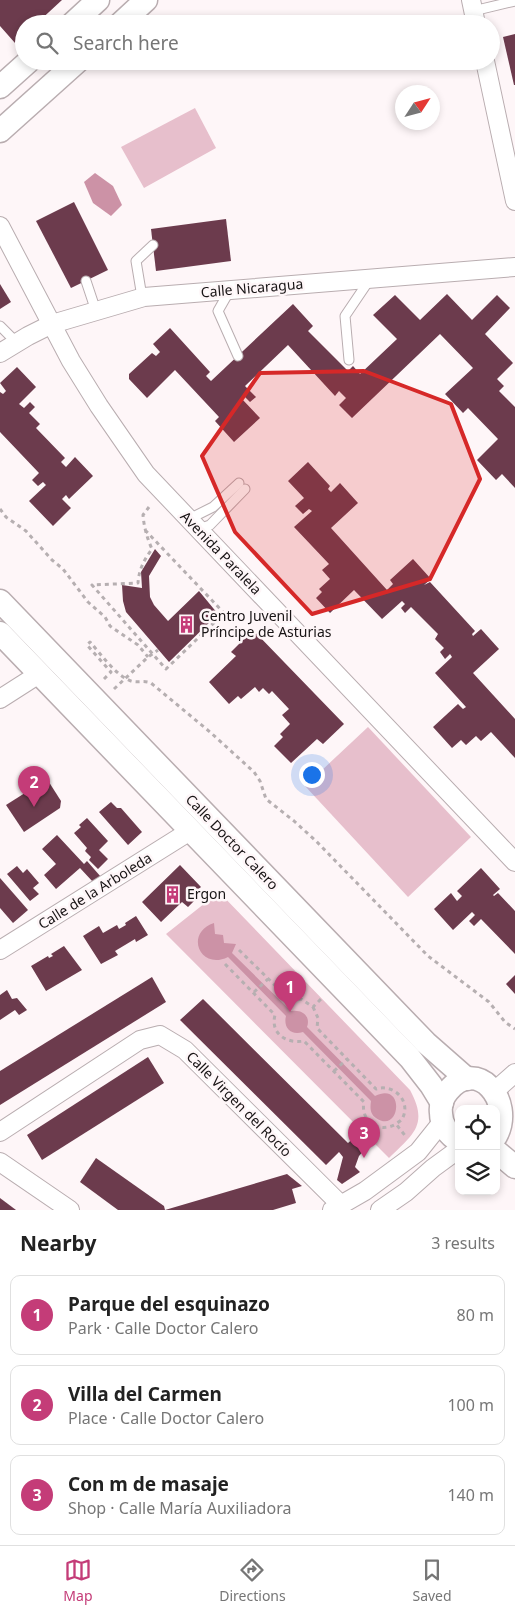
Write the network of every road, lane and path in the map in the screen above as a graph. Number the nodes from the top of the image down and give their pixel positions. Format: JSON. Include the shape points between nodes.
{"nodes":[{"id":1,"x":98,"y":0,"type":"edge"},
{"id":2,"x":146,"y":0,"type":"edge"},
{"id":3,"x":515,"y":1,"type":"edge"},
{"id":4,"x":474,"y":12,"type":"edge"},
{"id":5,"x":82,"y":15,"type":"edge"},
{"id":6,"x":130,"y":15,"type":"edge"},
{"id":7,"x":19,"y":70,"type":"edge"},
{"id":8,"x":68,"y":70,"type":"edge"},
{"id":9,"x":486,"y":70,"type":"edge"},
{"id":10,"x":0,"y":87,"type":"edge"},
{"id":11,"x":0,"y":131,"type":"edge"},
{"id":12,"x":515,"y":201,"type":"edge"},
{"id":13,"x":0,"y":226,"type":"edge"},
{"id":14,"x":153,"y":245,"type":"dead end"},
{"id":15,"x":515,"y":267,"type":"edge"},
{"id":16,"x":370,"y":279,"type":"junction"},
{"id":17,"x":86,"y":281,"type":"dead end"},
{"id":18,"x":230,"y":290,"type":"junction"},
{"id":19,"x":142,"y":297,"type":"junction"},
{"id":20,"x":96,"y":311,"type":"junction"},
{"id":21,"x":52,"y":324,"type":"junction"},
{"id":22,"x":0,"y":326,"type":"edge"},
{"id":23,"x":16,"y":343,"type":"junction"},
{"id":24,"x":0,"y":353,"type":"edge"},
{"id":25,"x":238,"y":356,"type":"dead end"},
{"id":26,"x":349,"y":360,"type":"dead end"},
{"id":27,"x":149,"y":507,"type":"dead end"},
{"id":28,"x":0,"y":509,"type":"edge"},
{"id":29,"x":194,"y":524,"type":"junction"},
{"id":30,"x":145,"y":530,"type":"junction"},
{"id":31,"x":0,"y":601,"type":"edge"},
{"id":32,"x":0,"y":633,"type":"edge"},
{"id":33,"x":158,"y":650,"type":"dead end"},
{"id":34,"x":153,"y":653,"type":"junction"},
{"id":35,"x":148,"y":656,"type":"junction"},
{"id":36,"x":39,"y":674,"type":"junction"},
{"id":37,"x":126,"y":678,"type":"junction"},
{"id":38,"x":104,"y":679,"type":"dead end"},
{"id":39,"x":116,"y":686,"type":"dead end"},
{"id":40,"x":0,"y":699,"type":"edge"},
{"id":41,"x":190,"y":831,"type":"junction"},
{"id":42,"x":515,"y":862,"type":"edge"},
{"id":43,"x":0,"y":950,"type":"edge"},
{"id":44,"x":239,"y":950,"type":"dead end"},
{"id":45,"x":225,"y":964,"type":"dead end"},
{"id":46,"x":268,"y":979,"type":"junction"},
{"id":47,"x":254,"y":992,"type":"junction"},
{"id":48,"x":323,"y":997,"type":"dead end"},
{"id":49,"x":313,"y":1007,"type":"junction"},
{"id":50,"x":515,"y":1029,"type":"edge"},
{"id":51,"x":347,"y":1059,"type":"junction"},
{"id":52,"x":334,"y":1071,"type":"junction"},
{"id":53,"x":515,"y":1073,"type":"edge"},
{"id":54,"x":467,"y":1079,"type":"junction"},
{"id":55,"x":498,"y":1088,"type":"junction"},
{"id":56,"x":442,"y":1113,"type":"junction"},
{"id":57,"x":396,"y":1124,"type":"junction"},
{"id":58,"x":506,"y":1131,"type":"edge"},
{"id":59,"x":0,"y":1132,"type":"edge"},
{"id":60,"x":455,"y":1138,"type":"edge"},
{"id":61,"x":411,"y":1142,"type":"dead end"},
{"id":62,"x":458,"y":1150,"type":"edge"},
{"id":63,"x":500,"y":1154,"type":"edge"},
{"id":64,"x":0,"y":1162,"type":"edge"},
{"id":65,"x":515,"y":1167,"type":"edge"},
{"id":66,"x":336,"y":1208,"type":"edge"},
{"id":67,"x":70,"y":1210,"type":"edge"},
{"id":68,"x":380,"y":1210,"type":"edge"}],
"edges":[{"from":1,"to":5,"type":"street"},
{"from":2,"to":6,"type":"street"},
{"from":3,"to":4,"type":"lane"},
{"from":7,"to":10,"type":"street"},
{"from":8,"to":11,"type":"street"},
{"from":9,"to":12,"type":"street"},
{"from":13,"to":21,"type":"street","name":"Avenida Paralela"},
{"from":14,"to":19,"type":"lane","via":[[136,261]]},
{"from":15,"to":16,"type":"street","name":"Calle Nicaragua"},
{"from":16,"to":18,"type":"street","name":"Calle Nicaragua"},
{"from":16,"to":26,"type":"lane","via":[[345,316]]},
{"from":17,"to":20,"type":"lane"},
{"from":18,"to":19,"type":"street","name":"Calle Nicaragua"},
{"from":18,"to":25,"type":"lane","via":[[218,311]]},
{"from":19,"to":20,"type":"street","name":"Calle Nicaragua"},
{"from":20,"to":21,"type":"street","name":"Calle Nicaragua"},
{"from":21,"to":23,"type":"street","name":"Calle Nicaragua"},
{"from":21,"to":29,"type":"street","name":"Avenida Paralela","via":[[99,406],[146,474]]},
{"from":22,"to":23,"type":"lane"},
{"from":23,"to":24,"type":"street","name":"Calle Nicaragua"},
{"from":27,"to":30,"type":"path","via":[[143,515]]},
{"from":28,"to":35,"type":"path","via":[[63,569],[88,602],[105,616],[110,626]]},
{"from":29,"to":29,"type":"lane","via":[[213,507],[242,486],[210,525]]},
{"from":29,"to":42,"type":"street","name":"Avenida Paralela"},
{"from":30,"to":34,"type":"path","via":[[152,549],[143,562],[138,583],[92,585]]},
{"from":30,"to":34,"type":"path","via":[[224,613],[166,668]]},
{"from":31,"to":54,"type":"street","name":"Calle Doctor Calero","via":[[426,1043]]},
{"from":32,"to":36,"type":"street","name":"Calle Doctor Calero"},
{"from":33,"to":34,"type":"path"},
{"from":34,"to":35,"type":"path"},
{"from":35,"to":37,"type":"path"},
{"from":36,"to":40,"type":"street"},
{"from":36,"to":41,"type":"street","name":"Calle Doctor Calero"},
{"from":37,"to":38,"type":"path","via":[[90,642],[87,645],[110,672]]},
{"from":37,"to":39,"type":"path"},
{"from":37,"to":50,"type":"path","via":[[151,683],[210,732],[254,772],[266,799],[316,841],[428,956],[489,1002]]},
{"from":41,"to":43,"type":"street","name":"Calle de la Arboleda"},
{"from":41,"to":56,"type":"street","name":"Calle Doctor Calero","via":[[410,1058],[431,1085]]},
{"from":44,"to":46,"type":"path"},
{"from":45,"to":47,"type":"path"},
{"from":46,"to":47,"type":"path"},
{"from":46,"to":49,"type":"path","via":[[290,1000],[301,999]]},
{"from":47,"to":52,"type":"path","via":[[276,1014],[275,1026],[282,1038],[304,1041]]},
{"from":48,"to":49,"type":"path"},
{"from":49,"to":51,"type":"path","via":[[318,1018],[317,1028]]},
{"from":51,"to":52,"type":"path"},
{"from":51,"to":57,"type":"path","via":[[376,1089],[386,1087],[400,1095],[404,1111]]},
{"from":52,"to":57,"type":"path","via":[[364,1102],[363,1112],[369,1122],[380,1128]]},
{"from":53,"to":55,"type":"street"},
{"from":54,"to":55,"type":"street","via":[[489,1082]]},
{"from":54,"to":56,"type":"street","via":[[458,1082],[445,1095]]},
{"from":55,"to":58,"type":"street","via":[[506,1104]]},
{"from":56,"to":60,"type":"street","name":"Calle Doctor Calero","via":[[448,1132]]},
{"from":56,"to":66,"type":"street","via":[[418,1152],[366,1191]]},
{"from":57,"to":61,"type":"path"},
{"from":59,"to":66,"type":"street","name":"Calle Virgen del Rocío","via":[[140,1040],[160,1034],[186,1050]]},
{"from":62,"to":68,"type":"street"},
{"from":63,"to":65,"type":"street"},
{"from":64,"to":67,"type":"street"}]}
